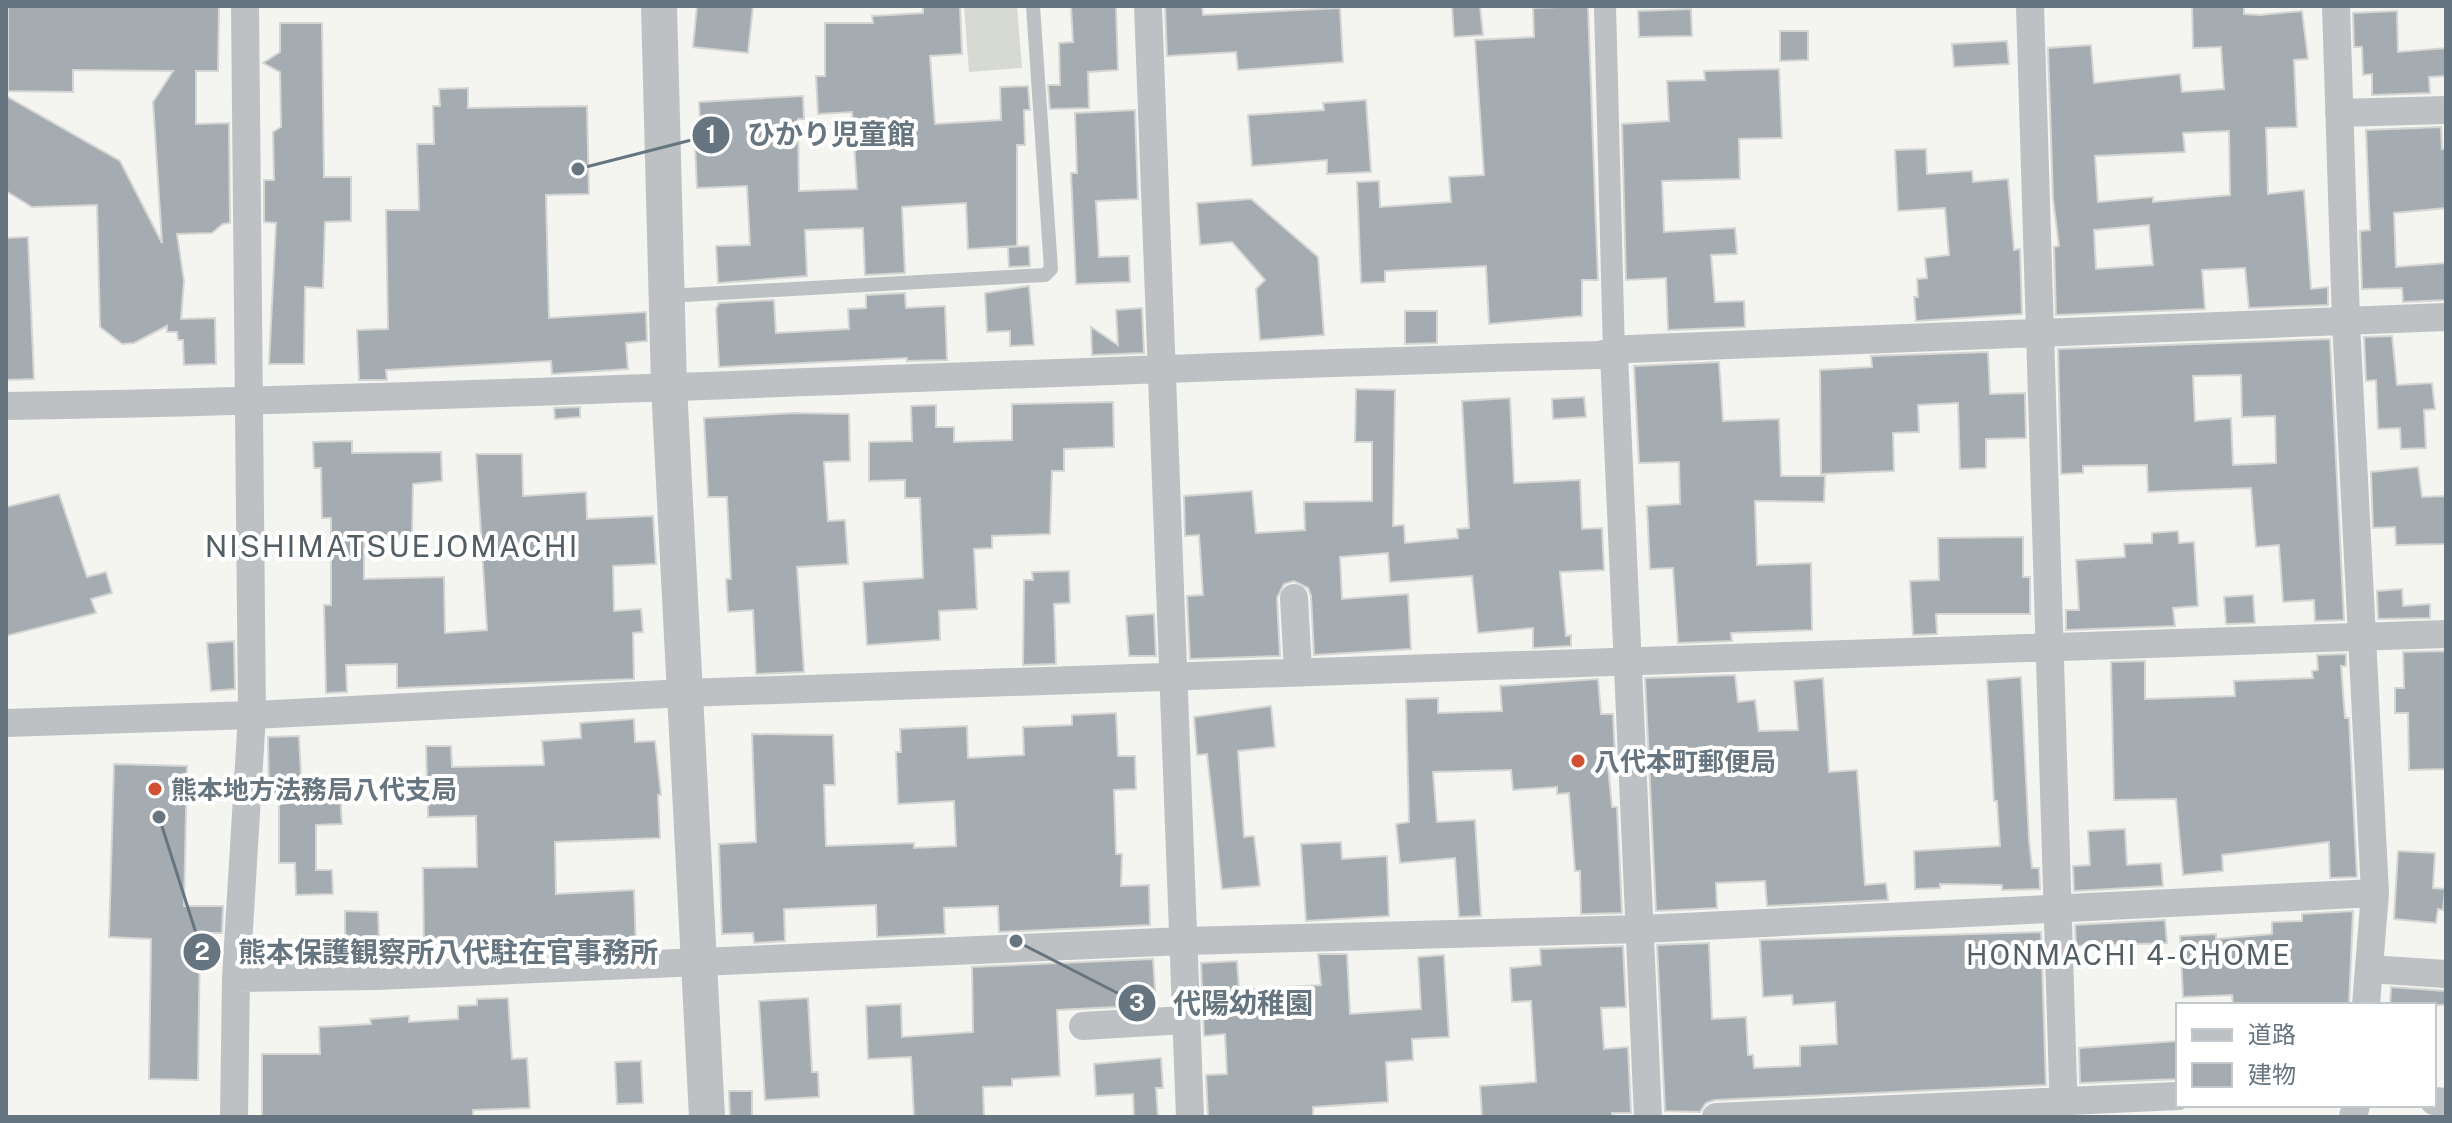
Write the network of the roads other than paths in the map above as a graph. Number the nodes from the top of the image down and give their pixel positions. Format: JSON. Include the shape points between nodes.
{"nodes":[{"id":1,"x":245,"y":6,"type":"edge"},
{"id":2,"x":659,"y":6,"type":"edge"},
{"id":3,"x":1033,"y":6,"type":"edge"},
{"id":4,"x":1148,"y":6,"type":"edge"},
{"id":5,"x":1605,"y":6,"type":"edge"},
{"id":6,"x":2030,"y":6,"type":"edge"},
{"id":7,"x":2336,"y":6,"type":"edge"},
{"id":8,"x":2446,"y":110,"type":"edge"},
{"id":9,"x":2339,"y":113,"type":"junction"},
{"id":10,"x":667,"y":296,"type":"junction"},
{"id":11,"x":2446,"y":317,"type":"edge"},
{"id":12,"x":2346,"y":322,"type":"junction"},
{"id":13,"x":2039,"y":334,"type":"junction"},
{"id":14,"x":1614,"y":354,"type":"junction"},
{"id":15,"x":1162,"y":367,"type":"junction"},
{"id":16,"x":669,"y":386,"type":"junction"},
{"id":17,"x":246,"y":402,"type":"junction"},
{"id":18,"x":6,"y":406,"type":"edge"},
{"id":19,"x":1294,"y":598,"type":"dead end"},
{"id":20,"x":2446,"y":634,"type":"edge"},
{"id":21,"x":2364,"y":635,"type":"junction"},
{"id":22,"x":2049,"y":644,"type":"junction"},
{"id":23,"x":1626,"y":660,"type":"junction"},
{"id":24,"x":1298,"y":671,"type":"junction"},
{"id":25,"x":1172,"y":677,"type":"junction"},
{"id":26,"x":685,"y":693,"type":"junction"},
{"id":27,"x":252,"y":715,"type":"junction"},
{"id":28,"x":6,"y":723,"type":"edge"},
{"id":29,"x":2375,"y":893,"type":"junction"},
{"id":30,"x":2057,"y":910,"type":"junction"},
{"id":31,"x":1642,"y":929,"type":"junction"},
{"id":32,"x":1183,"y":941,"type":"junction"},
{"id":33,"x":699,"y":963,"type":"junction"},
{"id":34,"x":2369,"y":969,"type":"junction"},
{"id":35,"x":2446,"y":974,"type":"edge"},
{"id":36,"x":236,"y":978,"type":"junction"},
{"id":37,"x":2366,"y":1003,"type":"edge"},
{"id":38,"x":1185,"y":1020,"type":"junction"},
{"id":39,"x":1083,"y":1026,"type":"dead end"},
{"id":40,"x":2176,"y":1096,"type":"edge"},
{"id":41,"x":2063,"y":1109,"type":"edge"},
{"id":42,"x":234,"y":1117,"type":"edge"},
{"id":43,"x":707,"y":1117,"type":"edge"},
{"id":44,"x":1190,"y":1117,"type":"edge"},
{"id":45,"x":1648,"y":1117,"type":"edge"},
{"id":46,"x":1716,"y":1117,"type":"edge"}],
"edges":[{"from":1,"to":17,"type":"street"},
{"from":2,"to":10,"type":"street"},
{"from":3,"to":10,"type":"lane","via":[[1051,269],[1045,275]]},
{"from":4,"to":15,"type":"street"},
{"from":5,"to":14,"type":"street"},
{"from":6,"to":13,"type":"street"},
{"from":7,"to":9,"type":"street"},
{"from":8,"to":9,"type":"street"},
{"from":9,"to":12,"type":"street"},
{"from":10,"to":16,"type":"street"},
{"from":11,"to":12,"type":"street"},
{"from":12,"to":13,"type":"street"},
{"from":12,"to":21,"type":"street"},
{"from":13,"to":14,"type":"street","via":[[1628,349]]},
{"from":13,"to":22,"type":"street"},
{"from":14,"to":15,"type":"street"},
{"from":14,"to":23,"type":"street"},
{"from":15,"to":16,"type":"street"},
{"from":15,"to":25,"type":"street"},
{"from":16,"to":17,"type":"street"},
{"from":16,"to":26,"type":"street"},
{"from":17,"to":18,"type":"street"},
{"from":17,"to":27,"type":"street"},
{"from":19,"to":24,"type":"street"},
{"from":20,"to":21,"type":"street"},
{"from":21,"to":22,"type":"street"},
{"from":21,"to":29,"type":"street"},
{"from":22,"to":23,"type":"street"},
{"from":22,"to":30,"type":"street"},
{"from":23,"to":24,"type":"street"},
{"from":23,"to":31,"type":"street"},
{"from":24,"to":25,"type":"street"},
{"from":25,"to":26,"type":"street"},
{"from":25,"to":32,"type":"street"},
{"from":26,"to":27,"type":"street"},
{"from":26,"to":33,"type":"street"},
{"from":27,"to":28,"type":"street"},
{"from":27,"to":36,"type":"street"},
{"from":29,"to":30,"type":"street"},
{"from":29,"to":34,"type":"street"},
{"from":30,"to":31,"type":"street"},
{"from":30,"to":41,"type":"street"},
{"from":31,"to":32,"type":"street"},
{"from":31,"to":45,"type":"street"},
{"from":32,"to":33,"type":"street"},
{"from":32,"to":38,"type":"street"},
{"from":33,"to":36,"type":"street"},
{"from":33,"to":43,"type":"street"},
{"from":34,"to":35,"type":"street"},
{"from":34,"to":37,"type":"street"},
{"from":36,"to":42,"type":"street"},
{"from":38,"to":39,"type":"street"},
{"from":38,"to":44,"type":"street"},
{"from":40,"to":41,"type":"street"},
{"from":41,"to":46,"type":"street"}]}
